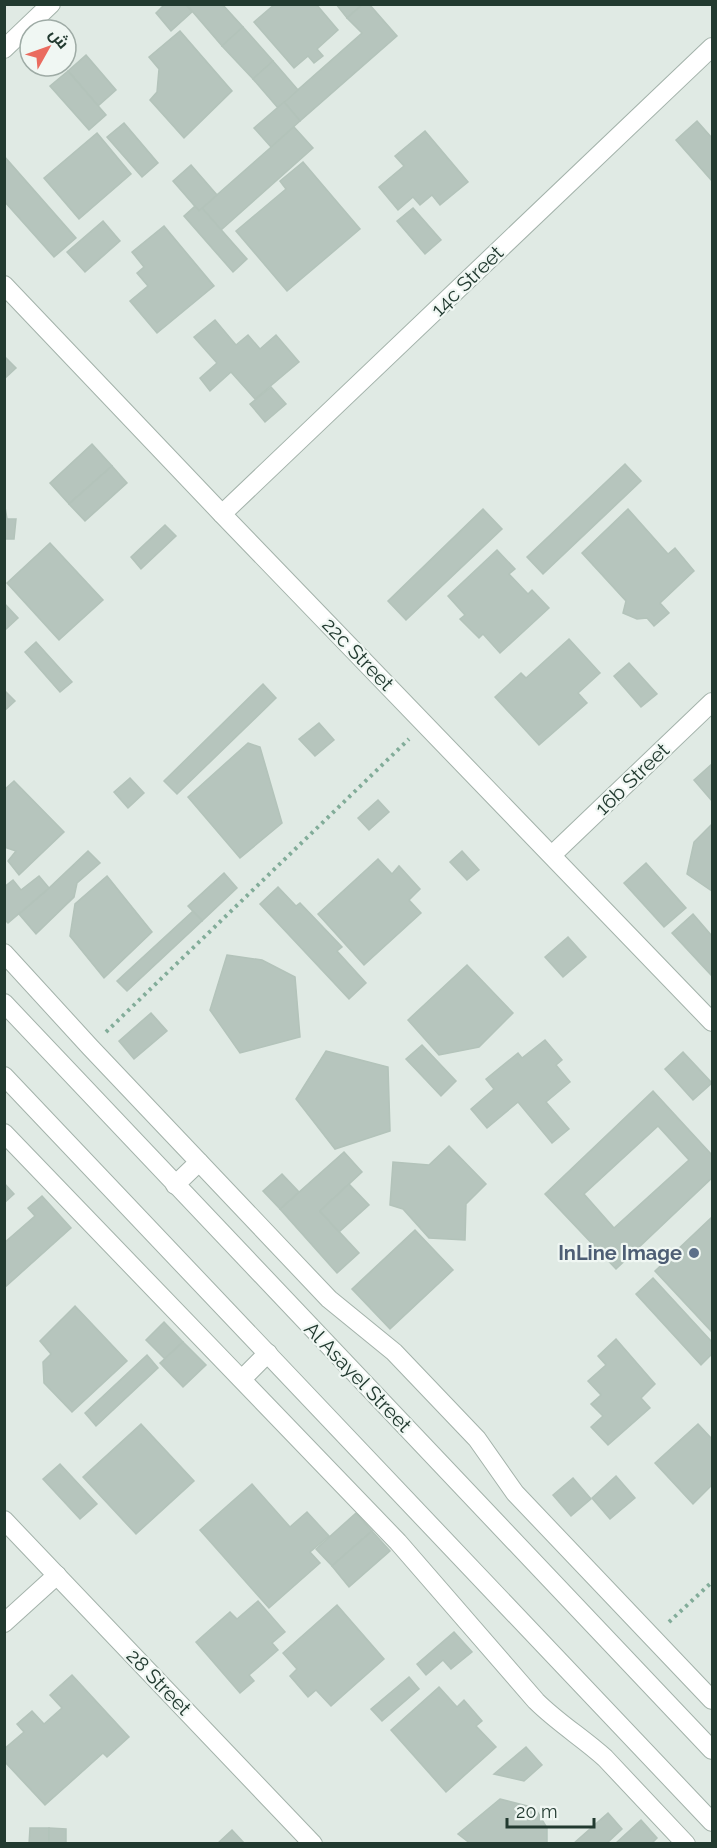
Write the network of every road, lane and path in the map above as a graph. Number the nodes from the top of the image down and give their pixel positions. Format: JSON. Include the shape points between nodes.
{"nodes":[{"id":1,"x":51,"y":4,"type":"edge"},
{"id":2,"x":712,"y":47,"type":"edge"},
{"id":3,"x":4,"y":49,"type":"edge"},
{"id":4,"x":4,"y":285,"type":"edge"},
{"id":5,"x":222,"y":514,"type":"junction"},
{"id":6,"x":712,"y":702,"type":"edge"},
{"id":7,"x":425,"y":723,"type":"junction"},
{"id":8,"x":552,"y":855,"type":"junction"},
{"id":9,"x":4,"y":953,"type":"edge"},
{"id":10,"x":4,"y":1003,"type":"edge"},
{"id":11,"x":712,"y":1022,"type":"edge"},
{"id":12,"x":90,"y":1047,"type":"junction"},
{"id":13,"x":4,"y":1076,"type":"edge"},
{"id":14,"x":4,"y":1133,"type":"edge"},
{"id":15,"x":199,"y":1162,"type":"junction"},
{"id":16,"x":176,"y":1185,"type":"junction"},
{"id":17,"x":268,"y":1353,"type":"junction"},
{"id":18,"x":242,"y":1379,"type":"junction"},
{"id":19,"x":4,"y":1520,"type":"edge"},
{"id":20,"x":57,"y":1575,"type":"junction"},
{"id":21,"x":712,"y":1582,"type":"edge"},
{"id":22,"x":4,"y":1623,"type":"edge"},
{"id":23,"x":653,"y":1637,"type":"junction"},
{"id":24,"x":712,"y":1700,"type":"edge"},
{"id":25,"x":712,"y":1750,"type":"edge"},
{"id":26,"x":712,"y":1822,"type":"edge"},
{"id":27,"x":313,"y":1844,"type":"edge"},
{"id":28,"x":686,"y":1844,"type":"edge"}],
"edges":[{"from":1,"to":3,"type":"street"},
{"from":2,"to":5,"type":"street","name":"14c Street"},
{"from":4,"to":5,"type":"street","name":"22c Street"},
{"from":5,"to":7,"type":"street","name":"22c Street"},
{"from":6,"to":8,"type":"street","name":"16b Street"},
{"from":7,"to":8,"type":"street","name":"22c Street"},
{"from":7,"to":12,"type":"path"},
{"from":8,"to":11,"type":"street","name":"22c Street"},
{"from":9,"to":12,"type":"street"},
{"from":10,"to":16,"type":"street","name":"Al Asayel Street"},
{"from":12,"to":15,"type":"street"},
{"from":13,"to":17,"type":"street"},
{"from":14,"to":18,"type":"street"},
{"from":15,"to":16,"type":"street"},
{"from":15,"to":23,"type":"street","via":[[329,1299],[388,1347],[477,1439],[515,1493]]},
{"from":16,"to":25,"type":"street","name":"Al Asayel Street"},
{"from":17,"to":18,"type":"street"},
{"from":17,"to":26,"type":"street"},
{"from":18,"to":28,"type":"street","via":[[398,1542],[548,1713],[605,1758]]},
{"from":19,"to":20,"type":"street","name":"28 Street"},
{"from":20,"to":22,"type":"street"},
{"from":20,"to":27,"type":"street","name":"28 Street"},
{"from":21,"to":23,"type":"path"},
{"from":23,"to":24,"type":"street"}]}
